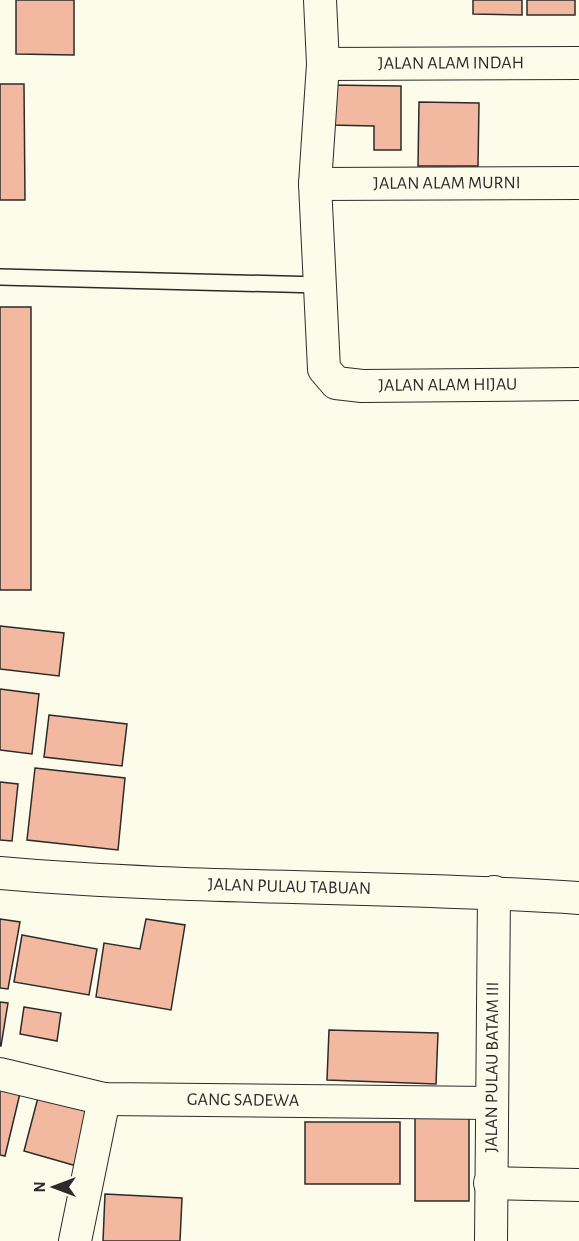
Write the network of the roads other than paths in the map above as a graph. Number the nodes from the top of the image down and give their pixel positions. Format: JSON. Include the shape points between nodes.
{"nodes":[{"id":1,"x":320,"y":0,"type":"edge"},
{"id":2,"x":579,"y":63,"type":"edge"},
{"id":3,"x":323,"y":64,"type":"junction"},
{"id":4,"x":579,"y":183,"type":"edge"},
{"id":5,"x":315,"y":184,"type":"junction"},
{"id":6,"x":0,"y":277,"type":"edge"},
{"id":7,"x":320,"y":285,"type":"junction"},
{"id":8,"x":579,"y":384,"type":"edge"},
{"id":9,"x":0,"y":873,"type":"edge"},
{"id":10,"x":494,"y":892,"type":"junction"},
{"id":11,"x":579,"y":898,"type":"edge"},
{"id":12,"x":0,"y":1074,"type":"edge"},
{"id":13,"x":104,"y":1099,"type":"junction"},
{"id":14,"x":490,"y":1103,"type":"junction"},
{"id":15,"x":490,"y":1183,"type":"junction"},
{"id":16,"x":579,"y":1185,"type":"edge"},
{"id":17,"x":75,"y":1241,"type":"edge"},
{"id":18,"x":491,"y":1241,"type":"edge"}],
"edges":[{"from":1,"to":3,"type":"street"},
{"from":2,"to":3,"type":"street","name":"JALAN ALAM INDAH"},
{"from":3,"to":5,"type":"street"},
{"from":4,"to":5,"type":"street","name":"JALAN ALAM MURNI"},
{"from":5,"to":7,"type":"street"},
{"from":6,"to":7,"type":"lane"},
{"from":7,"to":8,"type":"street","name":"JALAN ALAM HIJAU","via":[[324,369],[336,383]]},
{"from":9,"to":10,"type":"street","name":"JALAN PULAU TABUAN","via":[[96,881]]},
{"from":10,"to":11,"type":"street","name":"JALAN PULAU TABUAN"},
{"from":10,"to":14,"type":"street","name":"JALAN PULAU BATAM III"},
{"from":12,"to":13,"type":"street","name":"GANG SADEWA"},
{"from":13,"to":14,"type":"street","name":"GANG SADEWA"},
{"from":13,"to":17,"type":"street"},
{"from":14,"to":15,"type":"street","name":"JALAN PULAU BATAM III"},
{"from":15,"to":16,"type":"street"},
{"from":15,"to":18,"type":"street","name":"JALAN PULAU BATAM III"}]}
